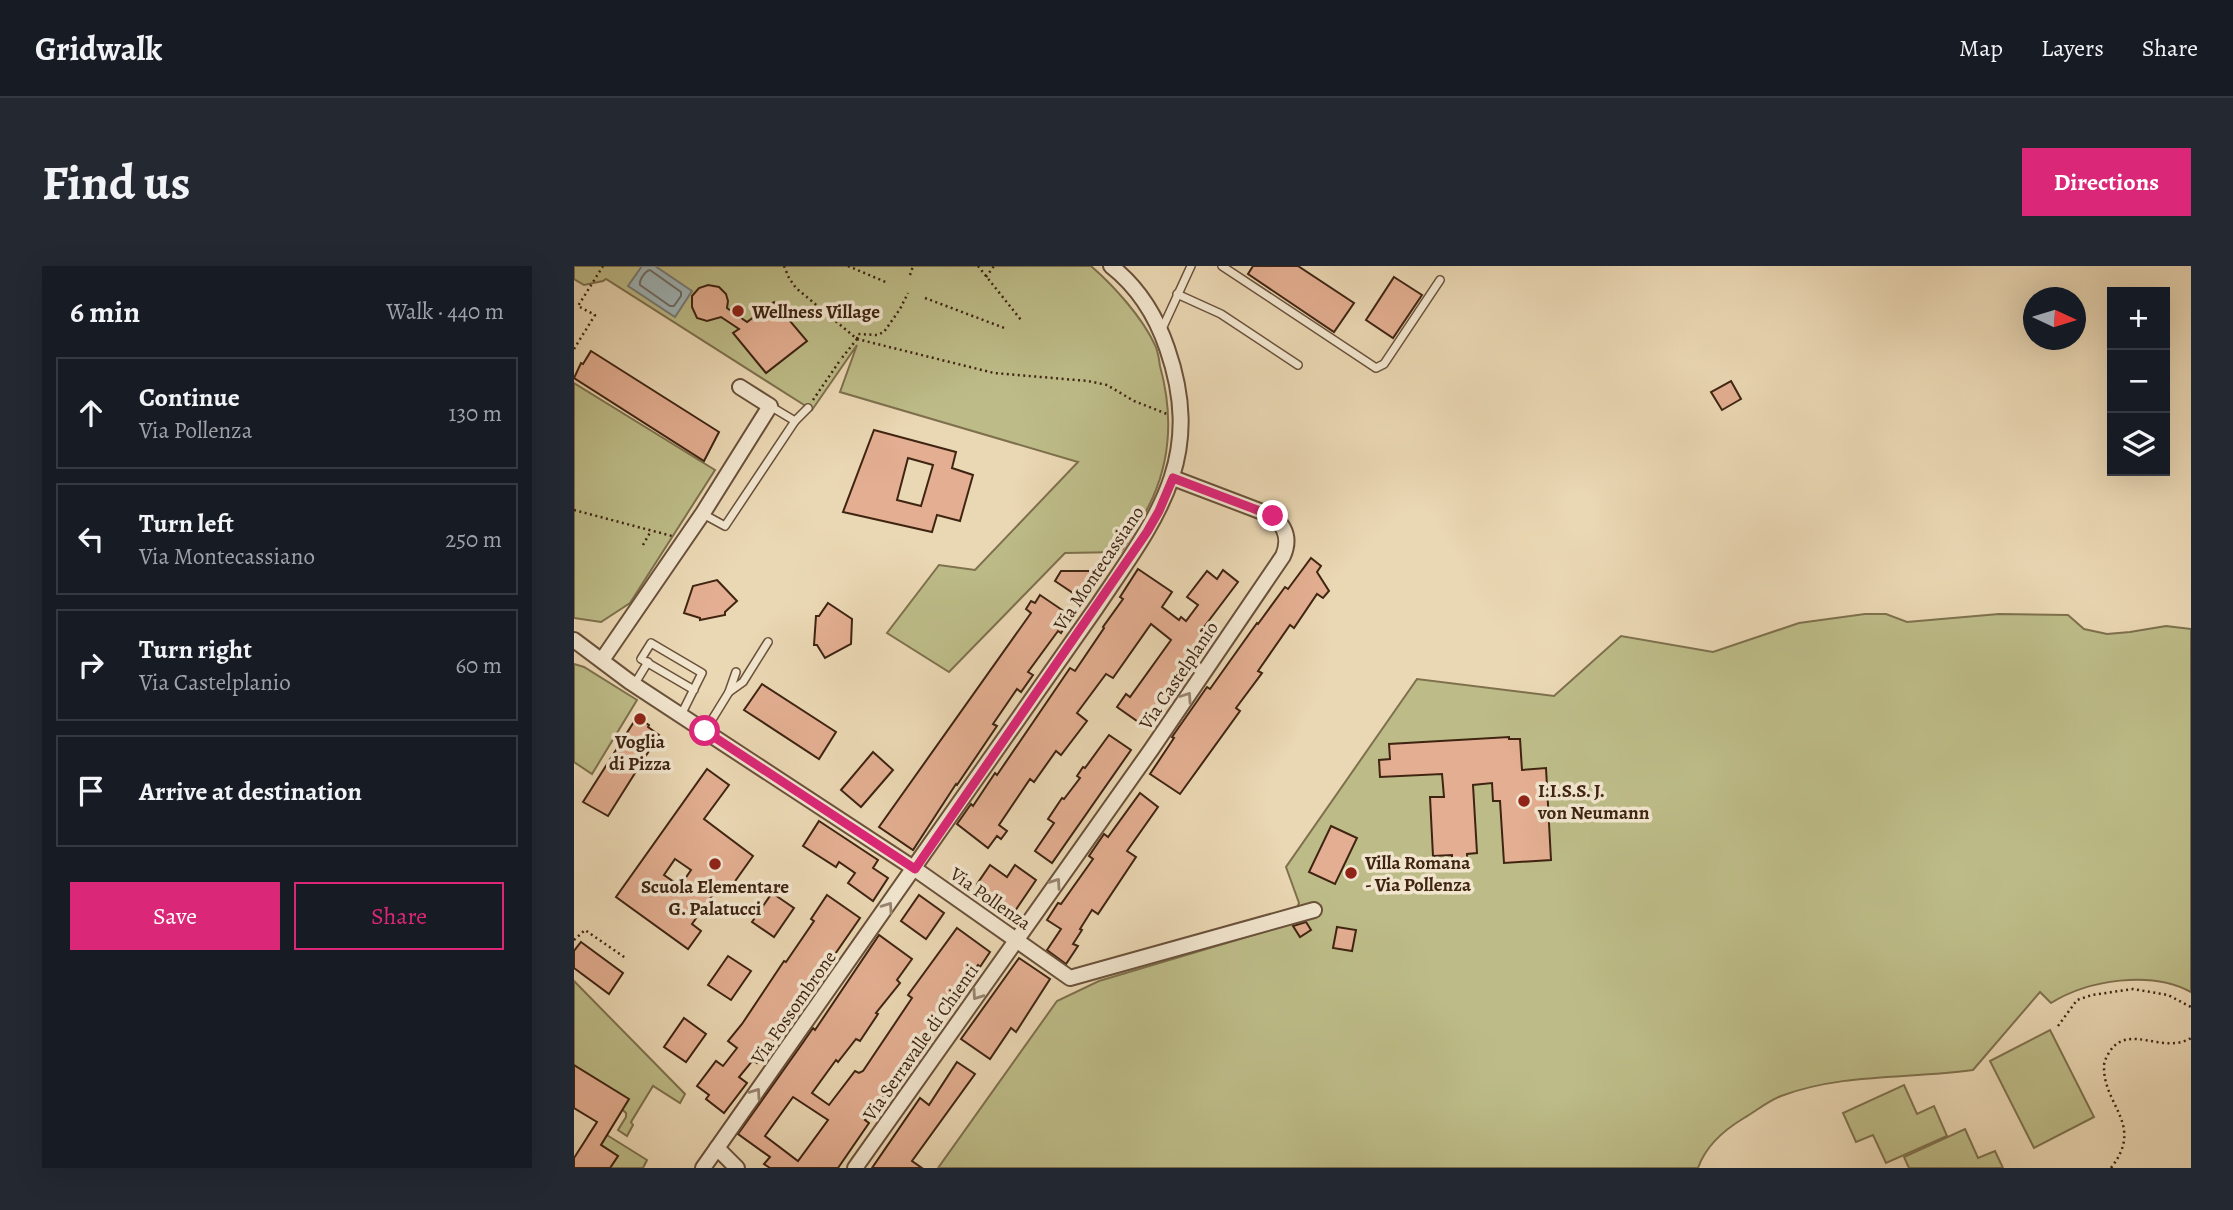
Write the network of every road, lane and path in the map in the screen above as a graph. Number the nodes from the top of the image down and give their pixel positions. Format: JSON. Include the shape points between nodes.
{"nodes":[{"id":1,"x":603,"y":266,"type":"edge"},
{"id":2,"x":784,"y":266,"type":"edge"},
{"id":3,"x":848,"y":266,"type":"edge"},
{"id":4,"x":913,"y":266,"type":"edge"},
{"id":5,"x":978,"y":266,"type":"edge"},
{"id":6,"x":994,"y":266,"type":"edge"},
{"id":7,"x":1111,"y":266,"type":"edge"},
{"id":8,"x":1191,"y":266,"type":"edge"},
{"id":9,"x":1222,"y":266,"type":"edge"},
{"id":10,"x":910,"y":275,"type":"dead end"},
{"id":11,"x":986,"y":276,"type":"junction"},
{"id":12,"x":1440,"y":280,"type":"dead end"},
{"id":13,"x":887,"y":283,"type":"dead end"},
{"id":14,"x":908,"y":293,"type":"dead end"},
{"id":15,"x":1177,"y":294,"type":"junction"},
{"id":16,"x":925,"y":298,"type":"dead end"},
{"id":17,"x":1021,"y":320,"type":"dead end"},
{"id":18,"x":1007,"y":329,"type":"dead end"},
{"id":19,"x":1161,"y":330,"type":"junction"},
{"id":20,"x":857,"y":339,"type":"junction"},
{"id":21,"x":574,"y":349,"type":"edge"},
{"id":22,"x":1298,"y":365,"type":"dead end"},
{"id":23,"x":740,"y":387,"type":"dead end"},
{"id":24,"x":770,"y":406,"type":"junction"},
{"id":25,"x":808,"y":408,"type":"joint"},
{"id":26,"x":1171,"y":415,"type":"dead end"},
{"id":27,"x":794,"y":421,"type":"junction"},
{"id":28,"x":1173,"y":478,"type":"junction"},
{"id":29,"x":574,"y":510,"type":"edge"},
{"id":30,"x":703,"y":513,"type":"junction"},
{"id":31,"x":651,"y":531,"type":"junction"},
{"id":32,"x":675,"y":537,"type":"dead end"},
{"id":33,"x":643,"y":545,"type":"dead end"},
{"id":34,"x":574,"y":640,"type":"edge"},
{"id":35,"x":768,"y":642,"type":"dead end"},
{"id":36,"x":602,"y":660,"type":"junction"},
{"id":37,"x":648,"y":662,"type":"junction"},
{"id":38,"x":736,"y":672,"type":"dead end"},
{"id":39,"x":634,"y":685,"type":"junction"},
{"id":40,"x":694,"y":690,"type":"junction"},
{"id":41,"x":729,"y":692,"type":"junction"},
{"id":42,"x":681,"y":716,"type":"junction"},
{"id":43,"x":705,"y":731,"type":"junction"},
{"id":44,"x":915,"y":869,"type":"junction"},
{"id":45,"x":1314,"y":910,"type":"dead end"},
{"id":46,"x":575,"y":934,"type":"edge"},
{"id":47,"x":1016,"y":939,"type":"junction"},
{"id":48,"x":574,"y":940,"type":"edge"},
{"id":49,"x":627,"y":959,"type":"dead end"},
{"id":50,"x":2191,"y":1007,"type":"edge"},
{"id":51,"x":2057,"y":1026,"type":"dead end"},
{"id":52,"x":2191,"y":1038,"type":"edge"},
{"id":53,"x":717,"y":1148,"type":"junction"},
{"id":54,"x":704,"y":1168,"type":"edge"},
{"id":55,"x":737,"y":1168,"type":"edge"},
{"id":56,"x":855,"y":1168,"type":"edge"},
{"id":57,"x":2111,"y":1168,"type":"edge"}],
"edges":[{"from":1,"to":21,"type":"path","via":[[578,306],[595,315]]},
{"from":2,"to":20,"type":"path","via":[[796,288]]},
{"from":3,"to":13,"type":"path"},
{"from":4,"to":10,"type":"path"},
{"from":5,"to":11,"type":"path"},
{"from":6,"to":11,"type":"path"},
{"from":7,"to":19,"type":"street","name":"Via Montecassiano","via":[[1137,290]]},
{"from":8,"to":15,"type":"lane"},
{"from":9,"to":12,"type":"lane","via":[[1376,368],[1384,364]]},
{"from":11,"to":17,"type":"path"},
{"from":14,"to":20,"type":"path","via":[[887,330],[877,335],[858,334]]},
{"from":15,"to":19,"type":"lane"},
{"from":15,"to":22,"type":"lane","via":[[1221,314]]},
{"from":16,"to":18,"type":"path"},
{"from":19,"to":28,"type":"street","name":"Via Montecassiano","via":[[1175,369],[1182,412]]},
{"from":20,"to":25,"type":"path"},
{"from":20,"to":26,"type":"path","via":[[994,373],[1107,385]]},
{"from":23,"to":24,"type":"street"},
{"from":24,"to":27,"type":"lane"},
{"from":24,"to":30,"type":"street"},
{"from":25,"to":27,"type":"lane"},
{"from":27,"to":30,"type":"lane","via":[[725,526]]},
{"from":28,"to":44,"type":"street","name":"Via Montecassiano","via":[[1147,532]]},
{"from":47,"to":28,"type":"street","name":"Via Castelplanio","one_way":true,"via":[[1286,550],[1285,531],[1273,516]]},
{"from":29,"to":31,"type":"path"},
{"from":30,"to":36,"type":"street"},
{"from":31,"to":32,"type":"path"},
{"from":31,"to":33,"type":"path"},
{"from":34,"to":36,"type":"street","name":"Via Pollenza"},
{"from":35,"to":41,"type":"lane","via":[[743,682]]},
{"from":36,"to":39,"type":"street","name":"Via Pollenza"},
{"from":37,"to":39,"type":"lane"},
{"from":37,"to":40,"type":"lane"},
{"from":37,"to":40,"type":"lane","via":[[641,659],[651,643],[702,673]]},
{"from":38,"to":41,"type":"lane"},
{"from":39,"to":42,"type":"street","name":"Via Pollenza"},
{"from":40,"to":42,"type":"lane"},
{"from":41,"to":43,"type":"lane"},
{"from":42,"to":43,"type":"street","name":"Via Pollenza"},
{"from":43,"to":44,"type":"street","name":"Via Pollenza"},
{"from":44,"to":47,"type":"street","name":"Via Pollenza"},
{"from":53,"to":44,"type":"street","name":"Via Fossombrone","one_way":true},
{"from":45,"to":47,"type":"street","name":"Via Pollenza","via":[[1070,978]]},
{"from":46,"to":48,"type":"path"},
{"from":46,"to":49,"type":"path","via":[[585,930]]},
{"from":47,"to":56,"type":"street","name":"Via Serravalle di Chienti","one_way":true},
{"from":50,"to":51,"type":"path","via":[[2168,995],[2133,989],[2102,993],[2077,1000]]},
{"from":52,"to":57,"type":"path","via":[[2168,1045],[2123,1039],[2112,1048],[2103,1063],[2106,1084],[2124,1123],[2122,1148]]},
{"from":53,"to":54,"type":"street","name":"Via Fossombrone"},
{"from":53,"to":55,"type":"street"}]}
